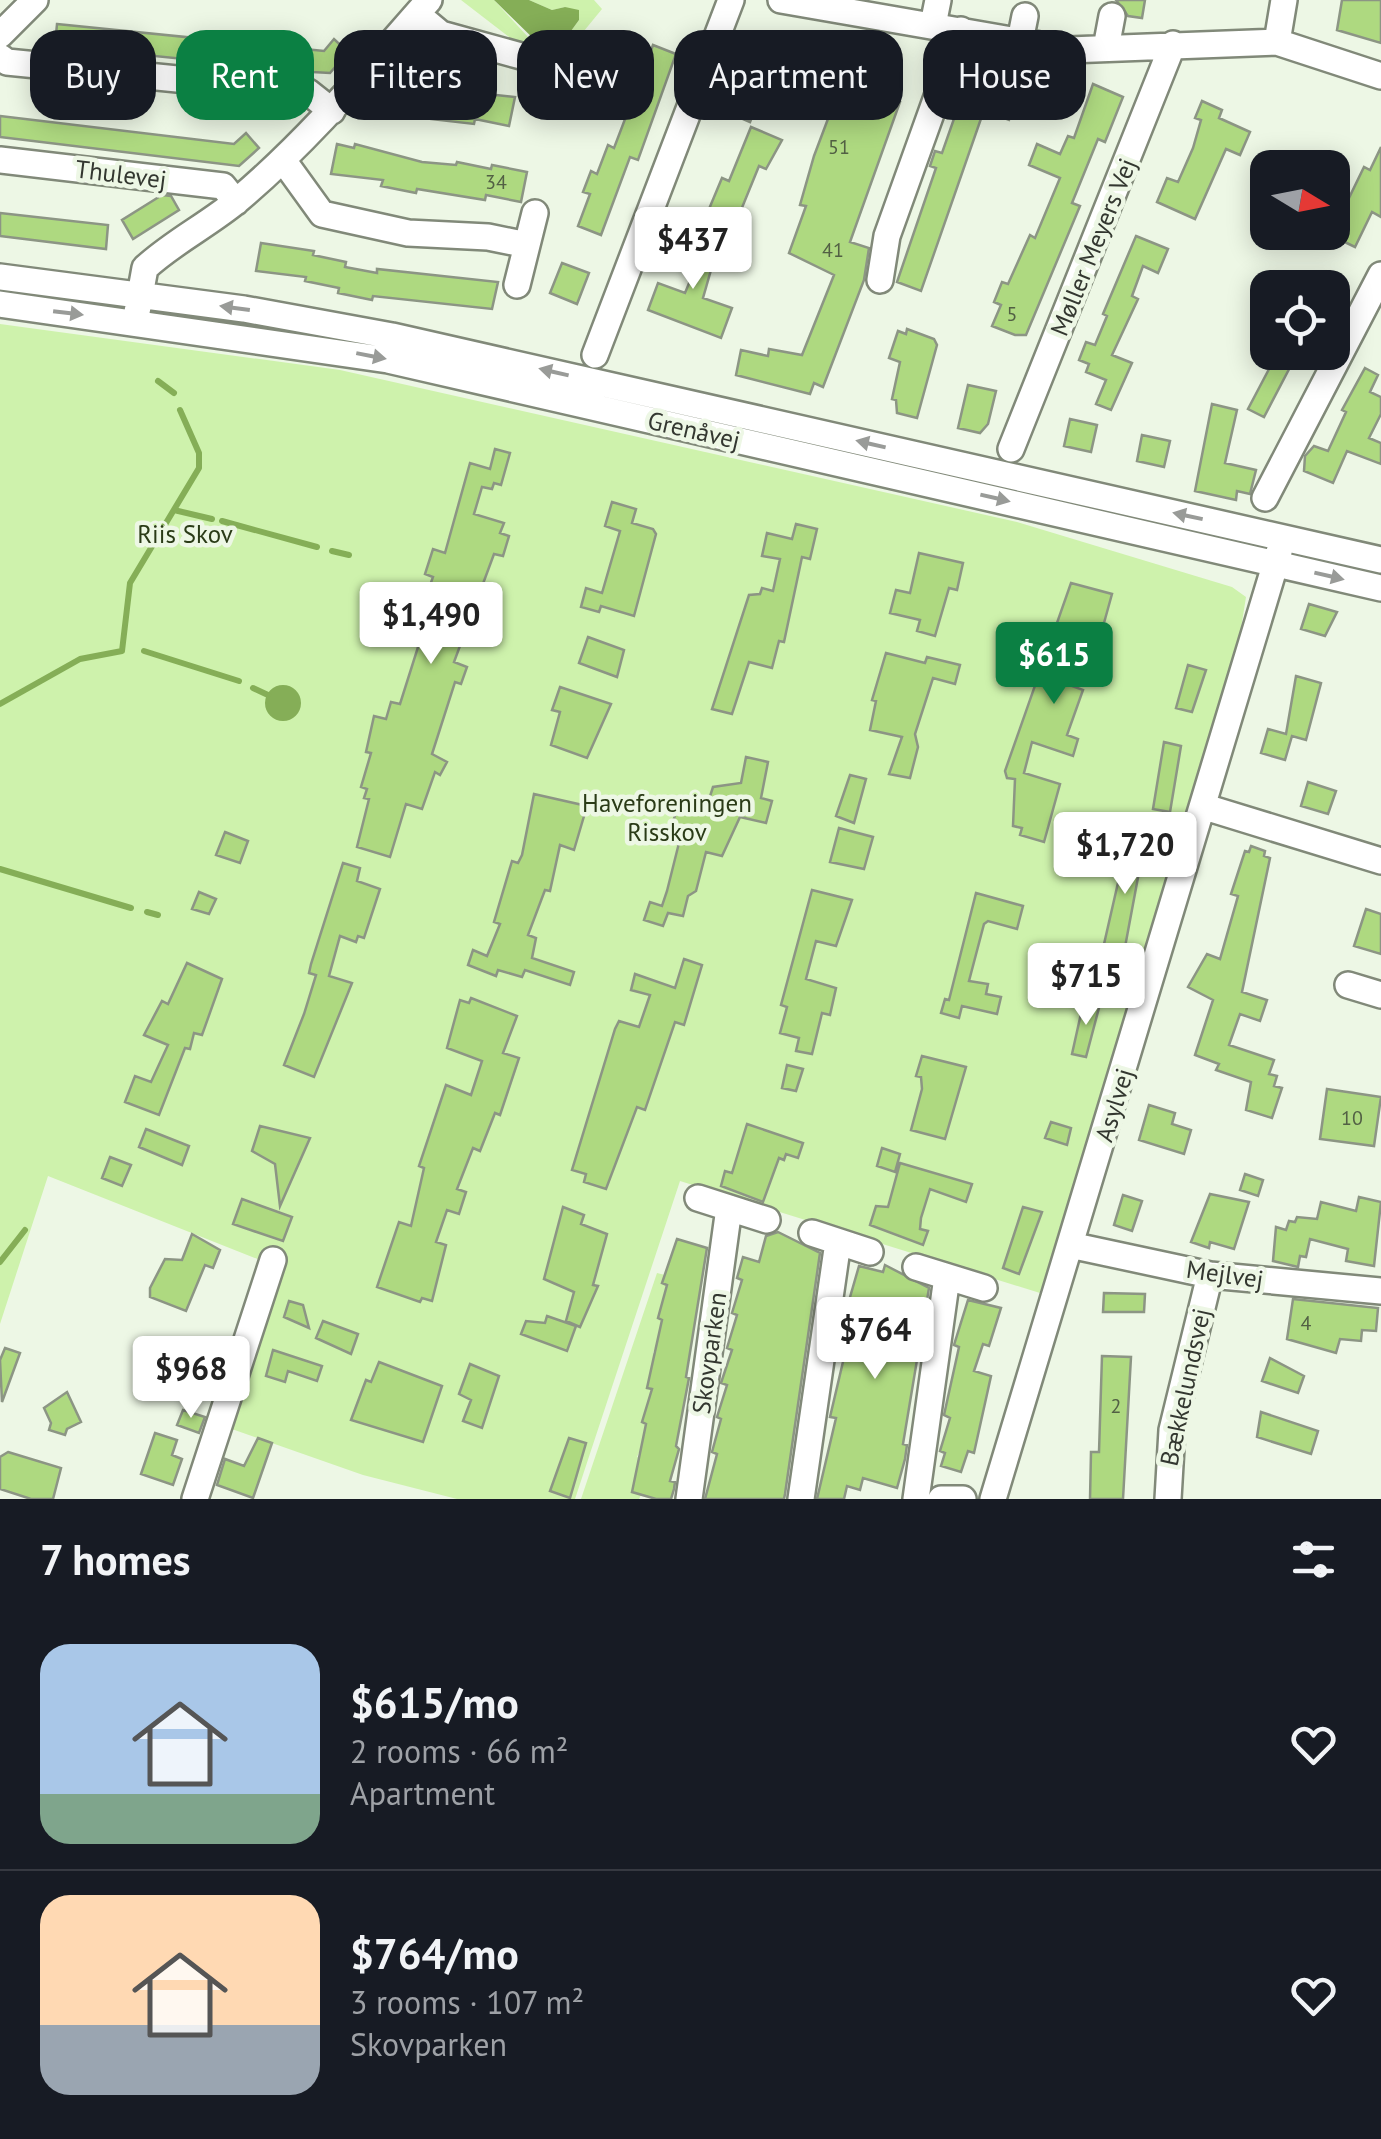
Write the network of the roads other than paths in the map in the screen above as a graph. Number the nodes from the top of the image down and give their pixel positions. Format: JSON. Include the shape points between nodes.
{"nodes":[{"id":1,"x":35,"y":0,"type":"edge"},
{"id":2,"x":732,"y":0,"type":"edge"},
{"id":3,"x":782,"y":0,"type":"edge"},
{"id":4,"x":1284,"y":0,"type":"edge"},
{"id":5,"x":421,"y":4,"type":"edge"},
{"id":6,"x":849,"y":5,"type":"edge"},
{"id":7,"x":936,"y":12,"type":"edge"},
{"id":8,"x":1112,"y":16,"type":"dead end"},
{"id":9,"x":961,"y":30,"type":"joint"},
{"id":10,"x":1026,"y":30,"type":"edge"},
{"id":11,"x":0,"y":35,"type":"edge"},
{"id":12,"x":1277,"y":42,"type":"junction"},
{"id":13,"x":1174,"y":44,"type":"junction"},
{"id":14,"x":1106,"y":48,"type":"junction"},
{"id":15,"x":1086,"y":49,"type":"edge"},
{"id":16,"x":517,"y":55,"type":"edge"},
{"id":17,"x":0,"y":56,"type":"edge"},
{"id":18,"x":1381,"y":76,"type":"edge"},
{"id":19,"x":332,"y":110,"type":"junction"},
{"id":20,"x":929,"y":120,"type":"edge"},
{"id":21,"x":0,"y":160,"type":"edge"},
{"id":22,"x":283,"y":160,"type":"junction"},
{"id":23,"x":236,"y":202,"type":"junction"},
{"id":24,"x":535,"y":213,"type":"dead end"},
{"id":25,"x":527,"y":245,"type":"junction"},
{"id":26,"x":1381,"y":275,"type":"edge"},
{"id":27,"x":0,"y":277,"type":"edge"},
{"id":28,"x":880,"y":280,"type":"dead end"},
{"id":29,"x":517,"y":284,"type":"dead end"},
{"id":30,"x":139,"y":295,"type":"junction"},
{"id":31,"x":0,"y":304,"type":"edge"},
{"id":32,"x":136,"y":322,"type":"junction"},
{"id":33,"x":595,"y":356,"type":"dead end"},
{"id":34,"x":1011,"y":449,"type":"dead end"},
{"id":35,"x":1266,"y":498,"type":"dead end"},
{"id":36,"x":1283,"y":538,"type":"junction"},
{"id":37,"x":1381,"y":560,"type":"edge"},
{"id":38,"x":1276,"y":565,"type":"junction"},
{"id":39,"x":1381,"y":588,"type":"edge"},
{"id":40,"x":1205,"y":807,"type":"junction"},
{"id":41,"x":1381,"y":861,"type":"edge"},
{"id":42,"x":1348,"y":984,"type":"dead end"},
{"id":43,"x":1381,"y":995,"type":"edge"},
{"id":44,"x":698,"y":1198,"type":"dead end"},
{"id":45,"x":729,"y":1208,"type":"junction"},
{"id":46,"x":766,"y":1220,"type":"dead end"},
{"id":47,"x":812,"y":1232,"type":"dead end"},
{"id":48,"x":838,"y":1242,"type":"junction"},
{"id":49,"x":1070,"y":1246,"type":"junction"},
{"id":50,"x":870,"y":1252,"type":"dead end"},
{"id":51,"x":273,"y":1260,"type":"dead end"},
{"id":52,"x":916,"y":1267,"type":"dead end"},
{"id":53,"x":1210,"y":1275,"type":"junction"},
{"id":54,"x":946,"y":1276,"type":"junction"},
{"id":55,"x":984,"y":1288,"type":"dead end"},
{"id":56,"x":1381,"y":1291,"type":"edge"},
{"id":57,"x":196,"y":1499,"type":"edge"},
{"id":58,"x":688,"y":1499,"type":"edge"},
{"id":59,"x":801,"y":1499,"type":"edge"},
{"id":60,"x":916,"y":1499,"type":"edge"},
{"id":61,"x":941,"y":1499,"type":"edge"},
{"id":62,"x":963,"y":1499,"type":"edge"},
{"id":63,"x":993,"y":1499,"type":"edge"},
{"id":64,"x":1168,"y":1499,"type":"edge"}],
"edges":[{"from":1,"to":11,"type":"street"},
{"from":2,"to":33,"type":"street"},
{"from":3,"to":6,"type":"street"},
{"from":4,"to":12,"type":"street"},
{"from":5,"to":16,"type":"street","via":[[440,34]]},
{"from":5,"to":19,"type":"street"},
{"from":6,"to":7,"type":"street"},
{"from":7,"to":9,"type":"street"},
{"from":8,"to":14,"type":"street"},
{"from":9,"to":10,"type":"street"},
{"from":12,"to":13,"type":"street"},
{"from":12,"to":18,"type":"street"},
{"from":13,"to":14,"type":"street"},
{"from":13,"to":34,"type":"street","name":"Møller Meyers Vej"},
{"from":14,"to":15,"type":"street"},
{"from":17,"to":19,"type":"street","via":[[6,62],[308,92]]},
{"from":19,"to":22,"type":"street"},
{"from":20,"to":28,"type":"street","via":[[888,236]]},
{"from":21,"to":23,"type":"street","name":"Thulevej","via":[[223,186]]},
{"from":22,"to":23,"type":"street"},
{"from":22,"to":25,"type":"street","via":[[322,214],[408,233]]},
{"from":23,"to":30,"type":"street","via":[[145,268]]},
{"from":24,"to":25,"type":"street"},
{"from":25,"to":29,"type":"street"},
{"from":26,"to":35,"type":"street"},
{"from":27,"to":30,"type":"street","name":"Grenåvej"},
{"from":30,"to":32,"type":"street"},
{"from":36,"to":30,"type":"street","name":"Grenåvej","one_way":true,"via":[[392,336]]},
{"from":31,"to":32,"type":"street","name":"Grenåvej","one_way":true},
{"from":32,"to":38,"type":"street","name":"Grenåvej","one_way":true,"via":[[388,360]]},
{"from":36,"to":37,"type":"street","name":"Grenåvej"},
{"from":36,"to":38,"type":"street","name":"Asylvej"},
{"from":38,"to":39,"type":"street","name":"Grenåvej","one_way":true},
{"from":38,"to":40,"type":"street","name":"Asylvej"},
{"from":40,"to":41,"type":"street"},
{"from":40,"to":49,"type":"street","name":"Asylvej"},
{"from":42,"to":43,"type":"street"},
{"from":44,"to":45,"type":"street"},
{"from":45,"to":46,"type":"street"},
{"from":45,"to":58,"type":"street","name":"Skovparken"},
{"from":47,"to":48,"type":"street"},
{"from":48,"to":50,"type":"street"},
{"from":48,"to":59,"type":"street"},
{"from":49,"to":53,"type":"street","name":"Mejlvej"},
{"from":49,"to":63,"type":"street","name":"Asylvej"},
{"from":51,"to":57,"type":"street"},
{"from":52,"to":54,"type":"street"},
{"from":53,"to":56,"type":"street","name":"Mejlvej"},
{"from":53,"to":64,"type":"street","name":"Bækkelundsvej","via":[[1172,1430]]},
{"from":54,"to":55,"type":"street"},
{"from":54,"to":60,"type":"street"},
{"from":61,"to":62,"type":"street"}]}
